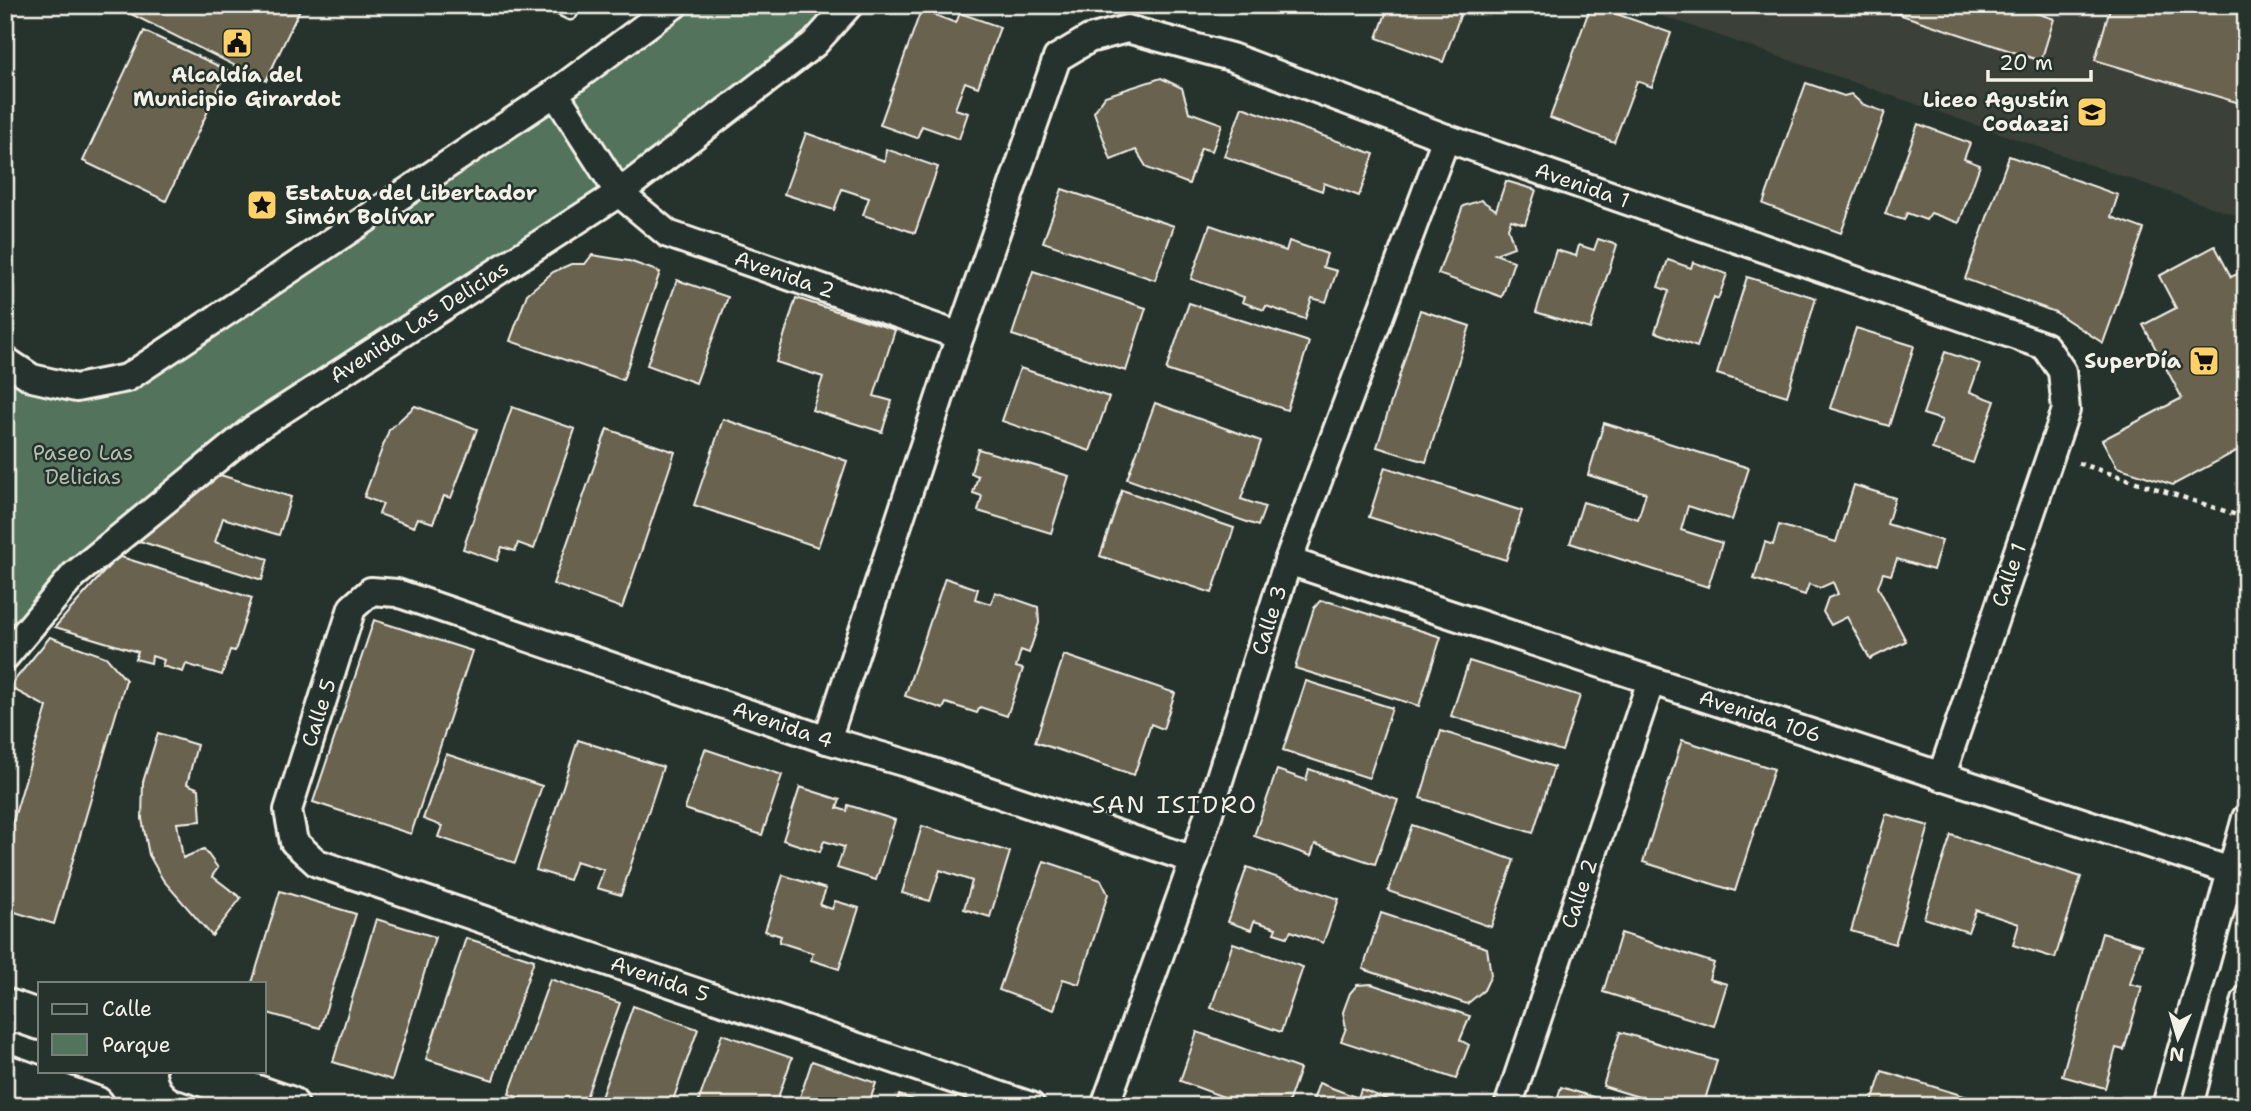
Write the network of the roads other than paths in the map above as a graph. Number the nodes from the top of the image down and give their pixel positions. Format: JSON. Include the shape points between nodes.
{"nodes":[{"id":1,"x":674,"y":5,"type":"edge"},
{"id":2,"x":849,"y":5,"type":"edge"},
{"id":3,"x":555,"y":93,"type":"junction"},
{"id":4,"x":1446,"y":138,"type":"junction"},
{"id":5,"x":620,"y":193,"type":"junction"},
{"id":6,"x":960,"y":336,"type":"junction"},
{"id":7,"x":5,"y":360,"type":"edge"},
{"id":8,"x":2062,"y":371,"type":"joint"},
{"id":9,"x":1288,"y":561,"type":"junction"},
{"id":10,"x":371,"y":591,"type":"joint"},
{"id":11,"x":5,"y":657,"type":"edge"},
{"id":12,"x":1651,"y":681,"type":"junction"},
{"id":13,"x":827,"y":740,"type":"junction"},
{"id":14,"x":1941,"y":777,"type":"junction"},
{"id":15,"x":2246,"y":818,"type":"edge"},
{"id":16,"x":295,"y":842,"type":"joint"},
{"id":17,"x":1194,"y":860,"type":"junction"},
{"id":18,"x":2231,"y":871,"type":"junction"},
{"id":19,"x":2246,"y":1000,"type":"edge"},
{"id":20,"x":5,"y":1008,"type":"edge"},
{"id":21,"x":38,"y":1019,"type":"edge"},
{"id":22,"x":190,"y":1072,"type":"edge"},
{"id":23,"x":5,"y":1074,"type":"edge"},
{"id":24,"x":95,"y":1106,"type":"edge"},
{"id":25,"x":289,"y":1106,"type":"edge"},
{"id":26,"x":1031,"y":1106,"type":"edge"},
{"id":27,"x":1105,"y":1106,"type":"edge"},
{"id":28,"x":1508,"y":1106,"type":"edge"},
{"id":29,"x":2166,"y":1106,"type":"edge"},
{"id":30,"x":2219,"y":1106,"type":"edge"}],
"edges":[{"from":1,"to":3,"type":"street"},
{"from":2,"to":5,"type":"street","name":"Avenida Las Delicias","via":[[814,44]]},
{"from":3,"to":5,"type":"street","name":"Avenida 2"},
{"from":3,"to":7,"type":"street","via":[[127,378],[76,387],[32,378]]},
{"from":4,"to":6,"type":"street","name":"Avenida 1","via":[[1231,57],[1127,29],[1089,39],[1057,58]]},
{"from":4,"to":8,"type":"street","name":"Avenida 1","via":[[2046,346]]},
{"from":4,"to":9,"type":"street","name":"Calle 3"},
{"from":5,"to":6,"type":"street","name":"Avenida 2","via":[[668,234]]},
{"from":5,"to":11,"type":"street","name":"Avenida Las Delicias","via":[[252,430],[74,575]]},
{"from":6,"to":13,"type":"street","name":"Avenida 1"},
{"from":8,"to":14,"type":"street","name":"Calle 1","via":[[2066,410]]},
{"from":9,"to":12,"type":"street","name":"Avenida 106"},
{"from":9,"to":17,"type":"street","name":"Calle 3"},
{"from":10,"to":13,"type":"street","name":"Avenida 4","via":[[397,593]]},
{"from":10,"to":16,"type":"street","name":"Calle 5","via":[[352,608],[288,810]]},
{"from":12,"to":14,"type":"street","name":"Avenida 106"},
{"from":12,"to":28,"type":"street","name":"Calle 2"},
{"from":13,"to":17,"type":"street","name":"Avenida 4"},
{"from":14,"to":18,"type":"street","name":"Avenida 106"},
{"from":15,"to":18,"type":"street"},
{"from":16,"to":26,"type":"street","name":"Avenida 5","via":[[317,863]]},
{"from":17,"to":27,"type":"street","name":"Calle 3"},
{"from":18,"to":29,"type":"street"},
{"from":19,"to":30,"type":"street"},
{"from":20,"to":21,"type":"street"},
{"from":22,"to":25,"type":"street"},
{"from":23,"to":24,"type":"street"}]}
